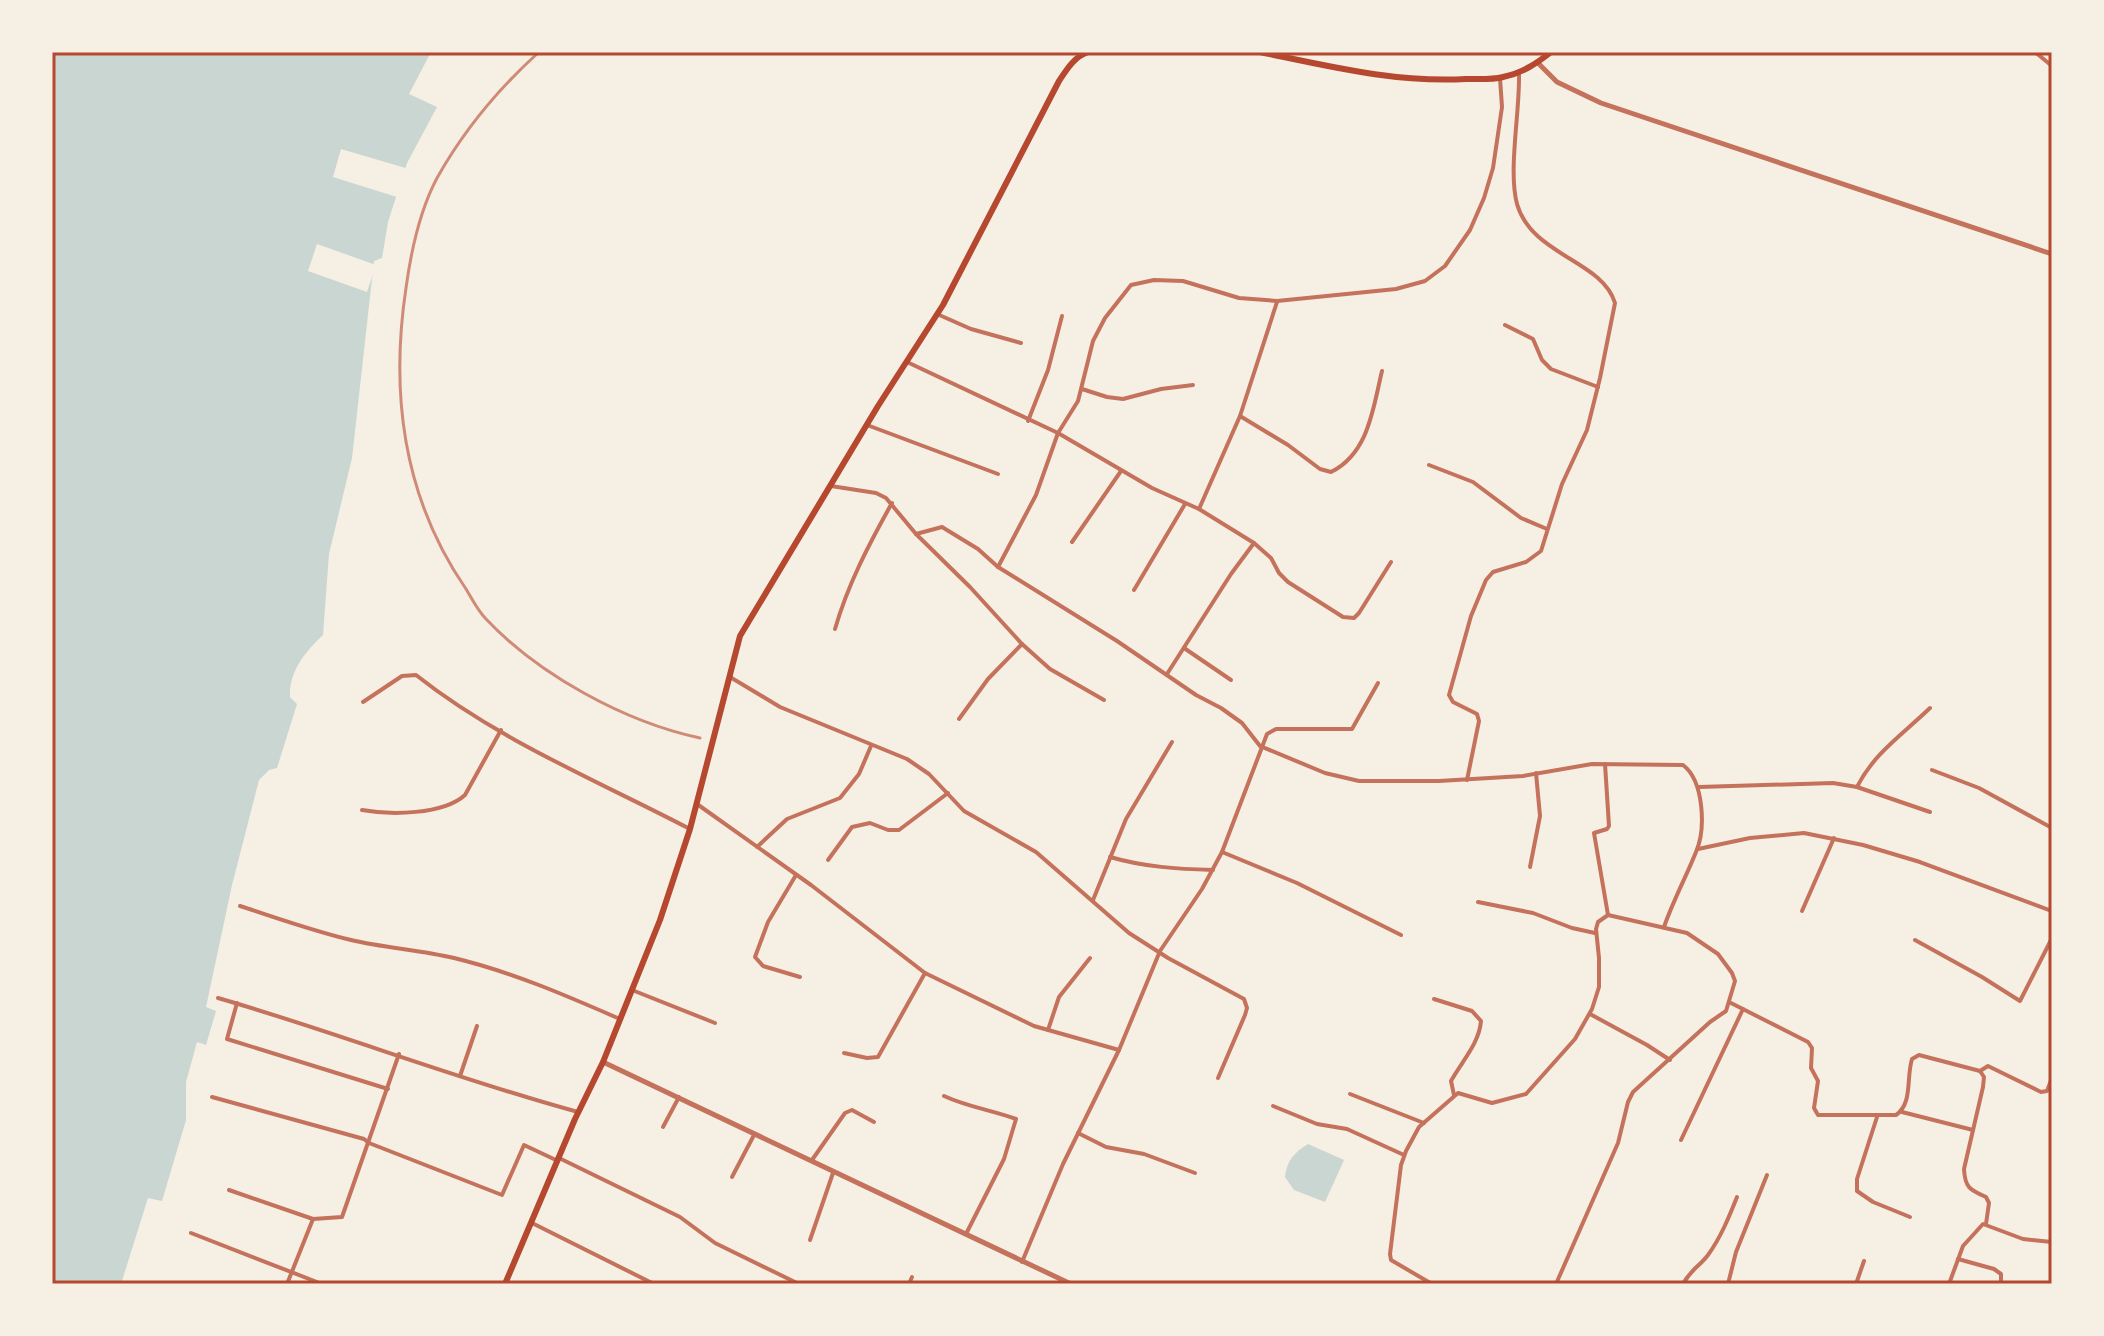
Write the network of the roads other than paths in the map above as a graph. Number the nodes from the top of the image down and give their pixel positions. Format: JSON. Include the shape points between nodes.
{"nodes":[{"id":1,"x":1088,"y":52,"type":"edge"},
{"id":2,"x":1260,"y":52,"type":"edge"},
{"id":3,"x":1551,"y":52,"type":"edge"},
{"id":4,"x":2035,"y":52,"type":"edge"},
{"id":5,"x":1538,"y":63,"type":"junction"},
{"id":6,"x":2052,"y":66,"type":"edge"},
{"id":7,"x":1519,"y":72,"type":"junction"},
{"id":8,"x":1500,"y":78,"type":"junction"},
{"id":9,"x":2052,"y":254,"type":"edge"},
{"id":10,"x":1277,"y":301,"type":"junction"},
{"id":11,"x":937,"y":314,"type":"junction"},
{"id":12,"x":1062,"y":316,"type":"dead end"},
{"id":13,"x":1505,"y":325,"type":"dead end"},
{"id":14,"x":1021,"y":343,"type":"dead end"},
{"id":15,"x":907,"y":362,"type":"junction"},
{"id":16,"x":1382,"y":371,"type":"dead end"},
{"id":17,"x":1193,"y":385,"type":"dead end"},
{"id":18,"x":1598,"y":387,"type":"junction"},
{"id":19,"x":1082,"y":389,"type":"junction"},
{"id":20,"x":1240,"y":416,"type":"junction"},
{"id":21,"x":1028,"y":421,"type":"junction"},
{"id":22,"x":867,"y":425,"type":"junction"},
{"id":23,"x":1058,"y":433,"type":"junction"},
{"id":24,"x":1429,"y":465,"type":"dead end"},
{"id":25,"x":1121,"y":471,"type":"junction"},
{"id":26,"x":998,"y":474,"type":"dead end"},
{"id":27,"x":831,"y":486,"type":"junction"},
{"id":28,"x":892,"y":503,"type":"junction"},
{"id":29,"x":1185,"y":504,"type":"junction"},
{"id":30,"x":1199,"y":509,"type":"junction"},
{"id":31,"x":1547,"y":529,"type":"junction"},
{"id":32,"x":916,"y":534,"type":"junction"},
{"id":33,"x":1072,"y":542,"type":"dead end"},
{"id":34,"x":1254,"y":543,"type":"junction"},
{"id":35,"x":1391,"y":562,"type":"dead end"},
{"id":36,"x":998,"y":567,"type":"junction"},
{"id":37,"x":1134,"y":590,"type":"dead end"},
{"id":38,"x":835,"y":629,"type":"dead end"},
{"id":39,"x":1022,"y":644,"type":"junction"},
{"id":40,"x":1184,"y":648,"type":"junction"},
{"id":41,"x":1167,"y":674,"type":"junction"},
{"id":42,"x":728,"y":676,"type":"junction"},
{"id":43,"x":1231,"y":680,"type":"dead end"},
{"id":44,"x":1378,"y":683,"type":"dead end"},
{"id":45,"x":1104,"y":700,"type":"dead end"},
{"id":46,"x":363,"y":702,"type":"dead end"},
{"id":47,"x":1930,"y":708,"type":"dead end"},
{"id":48,"x":959,"y":719,"type":"dead end"},
{"id":49,"x":501,"y":730,"type":"junction"},
{"id":50,"x":1172,"y":742,"type":"dead end"},
{"id":51,"x":871,"y":746,"type":"junction"},
{"id":52,"x":1260,"y":746,"type":"junction"},
{"id":53,"x":1605,"y":764,"type":"junction"},
{"id":54,"x":1932,"y":770,"type":"dead end"},
{"id":55,"x":1536,"y":773,"type":"junction"},
{"id":56,"x":1467,"y":780,"type":"junction"},
{"id":57,"x":1699,"y":787,"type":"junction"},
{"id":58,"x":1857,"y":787,"type":"junction"},
{"id":59,"x":948,"y":793,"type":"junction"},
{"id":60,"x":697,"y":804,"type":"junction"},
{"id":61,"x":362,"y":810,"type":"dead end"},
{"id":62,"x":1930,"y":812,"type":"dead end"},
{"id":63,"x":2052,"y":828,"type":"edge"},
{"id":64,"x":690,"y":829,"type":"junction"},
{"id":65,"x":1834,"y":838,"type":"junction"},
{"id":66,"x":757,"y":847,"type":"junction"},
{"id":67,"x":1698,"y":849,"type":"junction"},
{"id":68,"x":1222,"y":852,"type":"junction"},
{"id":69,"x":1110,"y":857,"type":"junction"},
{"id":70,"x":828,"y":860,"type":"dead end"},
{"id":71,"x":1530,"y":867,"type":"dead end"},
{"id":72,"x":1213,"y":870,"type":"junction"},
{"id":73,"x":796,"y":875,"type":"junction"},
{"id":74,"x":1093,"y":900,"type":"junction"},
{"id":75,"x":1478,"y":902,"type":"dead end"},
{"id":76,"x":240,"y":906,"type":"dead end"},
{"id":77,"x":1802,"y":911,"type":"dead end"},
{"id":78,"x":2052,"y":911,"type":"edge"},
{"id":79,"x":1608,"y":915,"type":"junction"},
{"id":80,"x":1664,"y":927,"type":"junction"},
{"id":81,"x":1595,"y":933,"type":"junction"},
{"id":82,"x":1401,"y":935,"type":"dead end"},
{"id":83,"x":2052,"y":938,"type":"edge"},
{"id":84,"x":1915,"y":940,"type":"dead end"},
{"id":85,"x":1160,"y":951,"type":"junction"},
{"id":86,"x":1090,"y":958,"type":"dead end"},
{"id":87,"x":925,"y":973,"type":"junction"},
{"id":88,"x":800,"y":977,"type":"dead end"},
{"id":89,"x":632,"y":990,"type":"junction"},
{"id":90,"x":218,"y":998,"type":"dead end"},
{"id":91,"x":1434,"y":999,"type":"dead end"},
{"id":92,"x":237,"y":1003,"type":"junction"},
{"id":93,"x":1730,"y":1003,"type":"junction"},
{"id":94,"x":1743,"y":1009,"type":"junction"},
{"id":95,"x":1590,"y":1014,"type":"junction"},
{"id":96,"x":620,"y":1019,"type":"junction"},
{"id":97,"x":715,"y":1023,"type":"dead end"},
{"id":98,"x":477,"y":1026,"type":"dead end"},
{"id":99,"x":1048,"y":1030,"type":"junction"},
{"id":100,"x":1119,"y":1050,"type":"junction"},
{"id":101,"x":844,"y":1053,"type":"dead end"},
{"id":102,"x":399,"y":1054,"type":"junction"},
{"id":103,"x":1670,"y":1060,"type":"junction"},
{"id":104,"x":603,"y":1062,"type":"junction"},
{"id":105,"x":1980,"y":1071,"type":"junction"},
{"id":106,"x":460,"y":1076,"type":"junction"},
{"id":107,"x":1218,"y":1078,"type":"dead end"},
{"id":108,"x":2052,"y":1078,"type":"edge"},
{"id":109,"x":388,"y":1089,"type":"junction"},
{"id":110,"x":1350,"y":1094,"type":"dead end"},
{"id":111,"x":1454,"y":1095,"type":"junction"},
{"id":112,"x":944,"y":1096,"type":"dead end"},
{"id":113,"x":212,"y":1097,"type":"dead end"},
{"id":114,"x":679,"y":1097,"type":"junction"},
{"id":115,"x":1273,"y":1106,"type":"dead end"},
{"id":116,"x":578,"y":1112,"type":"junction"},
{"id":117,"x":1902,"y":1112,"type":"junction"},
{"id":118,"x":1877,"y":1117,"type":"junction"},
{"id":119,"x":874,"y":1122,"type":"dead end"},
{"id":120,"x":1424,"y":1123,"type":"junction"},
{"id":121,"x":663,"y":1127,"type":"dead end"},
{"id":122,"x":1973,"y":1130,"type":"junction"},
{"id":123,"x":1078,"y":1133,"type":"junction"},
{"id":124,"x":754,"y":1135,"type":"junction"},
{"id":125,"x":1681,"y":1140,"type":"dead end"},
{"id":126,"x":369,"y":1143,"type":"junction"},
{"id":127,"x":1404,"y":1155,"type":"junction"},
{"id":128,"x":558,"y":1159,"type":"junction"},
{"id":129,"x":812,"y":1160,"type":"junction"},
{"id":130,"x":833,"y":1173,"type":"junction"},
{"id":131,"x":1195,"y":1173,"type":"dead end"},
{"id":132,"x":1767,"y":1175,"type":"dead end"},
{"id":133,"x":732,"y":1177,"type":"dead end"},
{"id":134,"x":229,"y":1190,"type":"dead end"},
{"id":135,"x":1737,"y":1197,"type":"dead end"},
{"id":136,"x":1910,"y":1217,"type":"dead end"},
{"id":137,"x":313,"y":1219,"type":"junction"},
{"id":138,"x":532,"y":1223,"type":"junction"},
{"id":139,"x":1986,"y":1224,"type":"junction"},
{"id":140,"x":191,"y":1233,"type":"dead end"},
{"id":141,"x":966,"y":1234,"type":"junction"},
{"id":142,"x":810,"y":1240,"type":"dead end"},
{"id":143,"x":2052,"y":1242,"type":"edge"},
{"id":144,"x":1958,"y":1259,"type":"junction"},
{"id":145,"x":1864,"y":1261,"type":"dead end"},
{"id":146,"x":1022,"y":1262,"type":"junction"},
{"id":147,"x":293,"y":1271,"type":"junction"},
{"id":148,"x":912,"y":1277,"type":"dead end"},
{"id":149,"x":1069,"y":1283,"type":"edge"},
{"id":150,"x":287,"y":1284,"type":"edge"},
{"id":151,"x":322,"y":1284,"type":"edge"},
{"id":152,"x":505,"y":1284,"type":"edge"},
{"id":153,"x":654,"y":1284,"type":"edge"},
{"id":154,"x":799,"y":1284,"type":"edge"},
{"id":155,"x":909,"y":1284,"type":"edge"},
{"id":156,"x":1432,"y":1284,"type":"edge"},
{"id":157,"x":1556,"y":1284,"type":"edge"},
{"id":158,"x":1683,"y":1284,"type":"edge"},
{"id":159,"x":1728,"y":1284,"type":"edge"},
{"id":160,"x":1856,"y":1284,"type":"edge"},
{"id":161,"x":1949,"y":1284,"type":"edge"},
{"id":162,"x":2001,"y":1284,"type":"edge"}],
"edges":[{"from":1,"to":11,"type":"main road","via":[[1059,81]]},
{"from":2,"to":8,"type":"main road","via":[[1357,72]]},
{"from":3,"to":5,"type":"main road"},
{"from":4,"to":6,"type":"street"},
{"from":5,"to":7,"type":"main road"},
{"from":5,"to":9,"type":"street","via":[[1557,82],[1601,103]]},
{"from":7,"to":8,"type":"main road"},
{"from":7,"to":18,"type":"street","via":[[1514,181],[1520,210],[1544,242],[1600,279],[1615,303]]},
{"from":8,"to":10,"type":"street","via":[[1502,107],[1493,168],[1470,230],[1445,266],[1425,281],[1396,289]]},
{"from":10,"to":19,"type":"street","via":[[1239,298],[1183,281],[1131,285],[1093,341]]},
{"from":10,"to":20,"type":"street"},
{"from":11,"to":14,"type":"street"},
{"from":11,"to":15,"type":"main road"},
{"from":12,"to":21,"type":"street"},
{"from":13,"to":18,"type":"street","via":[[1533,339],[1551,369]]},
{"from":15,"to":21,"type":"street"},
{"from":15,"to":22,"type":"main road"},
{"from":16,"to":20,"type":"street","via":[[1356,453],[1331,472]]},
{"from":17,"to":19,"type":"street","via":[[1115,399]]},
{"from":18,"to":31,"type":"street","via":[[1587,430]]},
{"from":19,"to":23,"type":"street"},
{"from":20,"to":30,"type":"street"},
{"from":21,"to":23,"type":"street"},
{"from":22,"to":26,"type":"street"},
{"from":22,"to":27,"type":"main road"},
{"from":23,"to":25,"type":"street"},
{"from":23,"to":36,"type":"street","via":[[1036,495]]},
{"from":24,"to":31,"type":"street","via":[[1473,482],[1512,513]]},
{"from":25,"to":29,"type":"street"},
{"from":25,"to":33,"type":"street"},
{"from":27,"to":28,"type":"street","via":[[876,493]]},
{"from":27,"to":42,"type":"main road","via":[[740,636]]},
{"from":28,"to":32,"type":"street"},
{"from":28,"to":38,"type":"street","via":[[856,571]]},
{"from":29,"to":30,"type":"street"},
{"from":29,"to":37,"type":"street"},
{"from":30,"to":34,"type":"street"},
{"from":31,"to":56,"type":"street","via":[[1537,557],[1493,572],[1486,580],[1471,616],[1449,691],[1453,702],[1474,711],[1479,721]]},
{"from":32,"to":36,"type":"street","via":[[942,527]]},
{"from":32,"to":39,"type":"street"},
{"from":34,"to":35,"type":"street","via":[[1288,582],[1349,619],[1359,613]]},
{"from":34,"to":40,"type":"street"},
{"from":36,"to":41,"type":"street"},
{"from":39,"to":45,"type":"street","via":[[1050,669]]},
{"from":39,"to":48,"type":"street"},
{"from":40,"to":41,"type":"street"},
{"from":40,"to":43,"type":"street"},
{"from":41,"to":52,"type":"street","via":[[1242,723]]},
{"from":42,"to":51,"type":"street","via":[[780,707]]},
{"from":42,"to":60,"type":"main road"},
{"from":44,"to":52,"type":"street","via":[[1352,729],[1276,729]]},
{"from":46,"to":49,"type":"street","via":[[402,676],[416,675]]},
{"from":47,"to":58,"type":"street","via":[[1878,754]]},
{"from":49,"to":61,"type":"street","via":[[459,801],[399,813]]},
{"from":49,"to":64,"type":"street"},
{"from":50,"to":69,"type":"street"},
{"from":51,"to":59,"type":"street","via":[[907,759]]},
{"from":51,"to":66,"type":"street","via":[[846,793],[787,819]]},
{"from":52,"to":56,"type":"street","via":[[1359,781]]},
{"from":52,"to":68,"type":"street"},
{"from":53,"to":55,"type":"street"},
{"from":53,"to":57,"type":"street","via":[[1683,765]]},
{"from":53,"to":79,"type":"street","via":[[1609,826],[1594,833]]},
{"from":54,"to":63,"type":"street","via":[[1979,788]]},
{"from":55,"to":56,"type":"street"},
{"from":55,"to":71,"type":"street","via":[[1540,816]]},
{"from":57,"to":58,"type":"street"},
{"from":57,"to":67,"type":"street"},
{"from":58,"to":62,"type":"street"},
{"from":59,"to":70,"type":"street","via":[[899,830],[870,823],[852,827]]},
{"from":59,"to":74,"type":"street","via":[[964,811],[1036,852]]},
{"from":60,"to":64,"type":"main road"},
{"from":60,"to":66,"type":"street"},
{"from":64,"to":89,"type":"main road"},
{"from":65,"to":67,"type":"street","via":[[1780,834]]},
{"from":65,"to":77,"type":"street"},
{"from":65,"to":78,"type":"street","via":[[1960,875]]},
{"from":66,"to":73,"type":"street"},
{"from":67,"to":80,"type":"street"},
{"from":68,"to":72,"type":"street"},
{"from":68,"to":82,"type":"street"},
{"from":69,"to":72,"type":"street","via":[[1164,868]]},
{"from":69,"to":74,"type":"street"},
{"from":72,"to":85,"type":"street"},
{"from":73,"to":87,"type":"street"},
{"from":73,"to":88,"type":"street","via":[[768,922],[755,957],[763,966]]},
{"from":74,"to":85,"type":"street","via":[[1129,933]]},
{"from":75,"to":81,"type":"street"},
{"from":76,"to":96,"type":"street","via":[[351,940],[451,957],[509,974]]},
{"from":79,"to":80,"type":"street"},
{"from":79,"to":81,"type":"street","via":[[1598,922]]},
{"from":80,"to":93,"type":"street","via":[[1687,933],[1718,954],[1735,981]]},
{"from":81,"to":95,"type":"street","via":[[1599,987]]},
{"from":83,"to":84,"type":"street","via":[[2020,1001]]},
{"from":85,"to":100,"type":"street"},
{"from":85,"to":107,"type":"street","via":[[1246,1004]]},
{"from":86,"to":99,"type":"street","via":[[1059,997]]},
{"from":87,"to":99,"type":"street"},
{"from":87,"to":101,"type":"street","via":[[878,1057]]},
{"from":89,"to":96,"type":"main road"},
{"from":89,"to":97,"type":"street"},
{"from":90,"to":92,"type":"street"},
{"from":91,"to":111,"type":"street","via":[[1472,1011],[1481,1021],[1451,1081]]},
{"from":92,"to":102,"type":"street"},
{"from":92,"to":109,"type":"street","via":[[227,1039]]},
{"from":93,"to":94,"type":"street"},
{"from":93,"to":103,"type":"street"},
{"from":94,"to":118,"type":"street","via":[[1808,1042],[1818,1081],[1818,1115]]},
{"from":94,"to":125,"type":"street"},
{"from":95,"to":103,"type":"street"},
{"from":95,"to":111,"type":"street","via":[[1529,1092],[1492,1103]]},
{"from":96,"to":104,"type":"main road"},
{"from":98,"to":106,"type":"street"},
{"from":99,"to":100,"type":"street"},
{"from":100,"to":123,"type":"street"},
{"from":102,"to":106,"type":"street"},
{"from":102,"to":109,"type":"street"},
{"from":103,"to":157,"type":"street","via":[[1633,1092],[1618,1143]]},
{"from":104,"to":114,"type":"street"},
{"from":104,"to":116,"type":"main road"},
{"from":105,"to":108,"type":"street","via":[[1988,1066],[2041,1092],[2047,1091]]},
{"from":105,"to":117,"type":"street","via":[[1919,1055],[1908,1071]]},
{"from":105,"to":122,"type":"street","via":[[1983,1087]]},
{"from":106,"to":116,"type":"street"},
{"from":109,"to":126,"type":"street"},
{"from":110,"to":120,"type":"street"},
{"from":111,"to":120,"type":"street"},
{"from":112,"to":141,"type":"street","via":[[1016,1119],[1004,1159]]},
{"from":113,"to":126,"type":"street"},
{"from":114,"to":121,"type":"street"},
{"from":114,"to":124,"type":"street"},
{"from":115,"to":127,"type":"street","via":[[1317,1124],[1347,1129]]},
{"from":116,"to":128,"type":"main road"},
{"from":117,"to":118,"type":"street"},
{"from":117,"to":122,"type":"street"},
{"from":118,"to":136,"type":"street","via":[[1857,1191]]},
{"from":119,"to":129,"type":"street","via":[[852,1110],[845,1113]]},
{"from":120,"to":127,"type":"street"},
{"from":122,"to":139,"type":"street","via":[[1965,1179],[1972,1192],[1989,1203]]},
{"from":123,"to":131,"type":"street","via":[[1106,1147]]},
{"from":123,"to":146,"type":"street"},
{"from":124,"to":129,"type":"street"},
{"from":124,"to":133,"type":"street"},
{"from":126,"to":128,"type":"street","via":[[502,1195],[524,1145]]},
{"from":126,"to":137,"type":"street","via":[[342,1217]]},
{"from":127,"to":156,"type":"street","via":[[1391,1260]]},
{"from":128,"to":138,"type":"main road"},
{"from":128,"to":154,"type":"street","via":[[680,1217],[715,1243]]},
{"from":129,"to":130,"type":"street"},
{"from":130,"to":141,"type":"street"},
{"from":130,"to":142,"type":"street"},
{"from":132,"to":159,"type":"street"},
{"from":134,"to":137,"type":"street"},
{"from":135,"to":158,"type":"street","via":[[1706,1258]]},
{"from":137,"to":147,"type":"street"},
{"from":138,"to":152,"type":"main road"},
{"from":138,"to":153,"type":"street"},
{"from":139,"to":143,"type":"street","via":[[2023,1239]]},
{"from":139,"to":144,"type":"street","via":[[1965,1242]]},
{"from":140,"to":147,"type":"street"},
{"from":141,"to":146,"type":"street"},
{"from":144,"to":161,"type":"street"},
{"from":144,"to":162,"type":"street","via":[[1994,1269],[2001,1274]]},
{"from":145,"to":160,"type":"street"},
{"from":146,"to":149,"type":"street"},
{"from":147,"to":150,"type":"street"},
{"from":147,"to":151,"type":"street"},
{"from":148,"to":155,"type":"street"}]}
